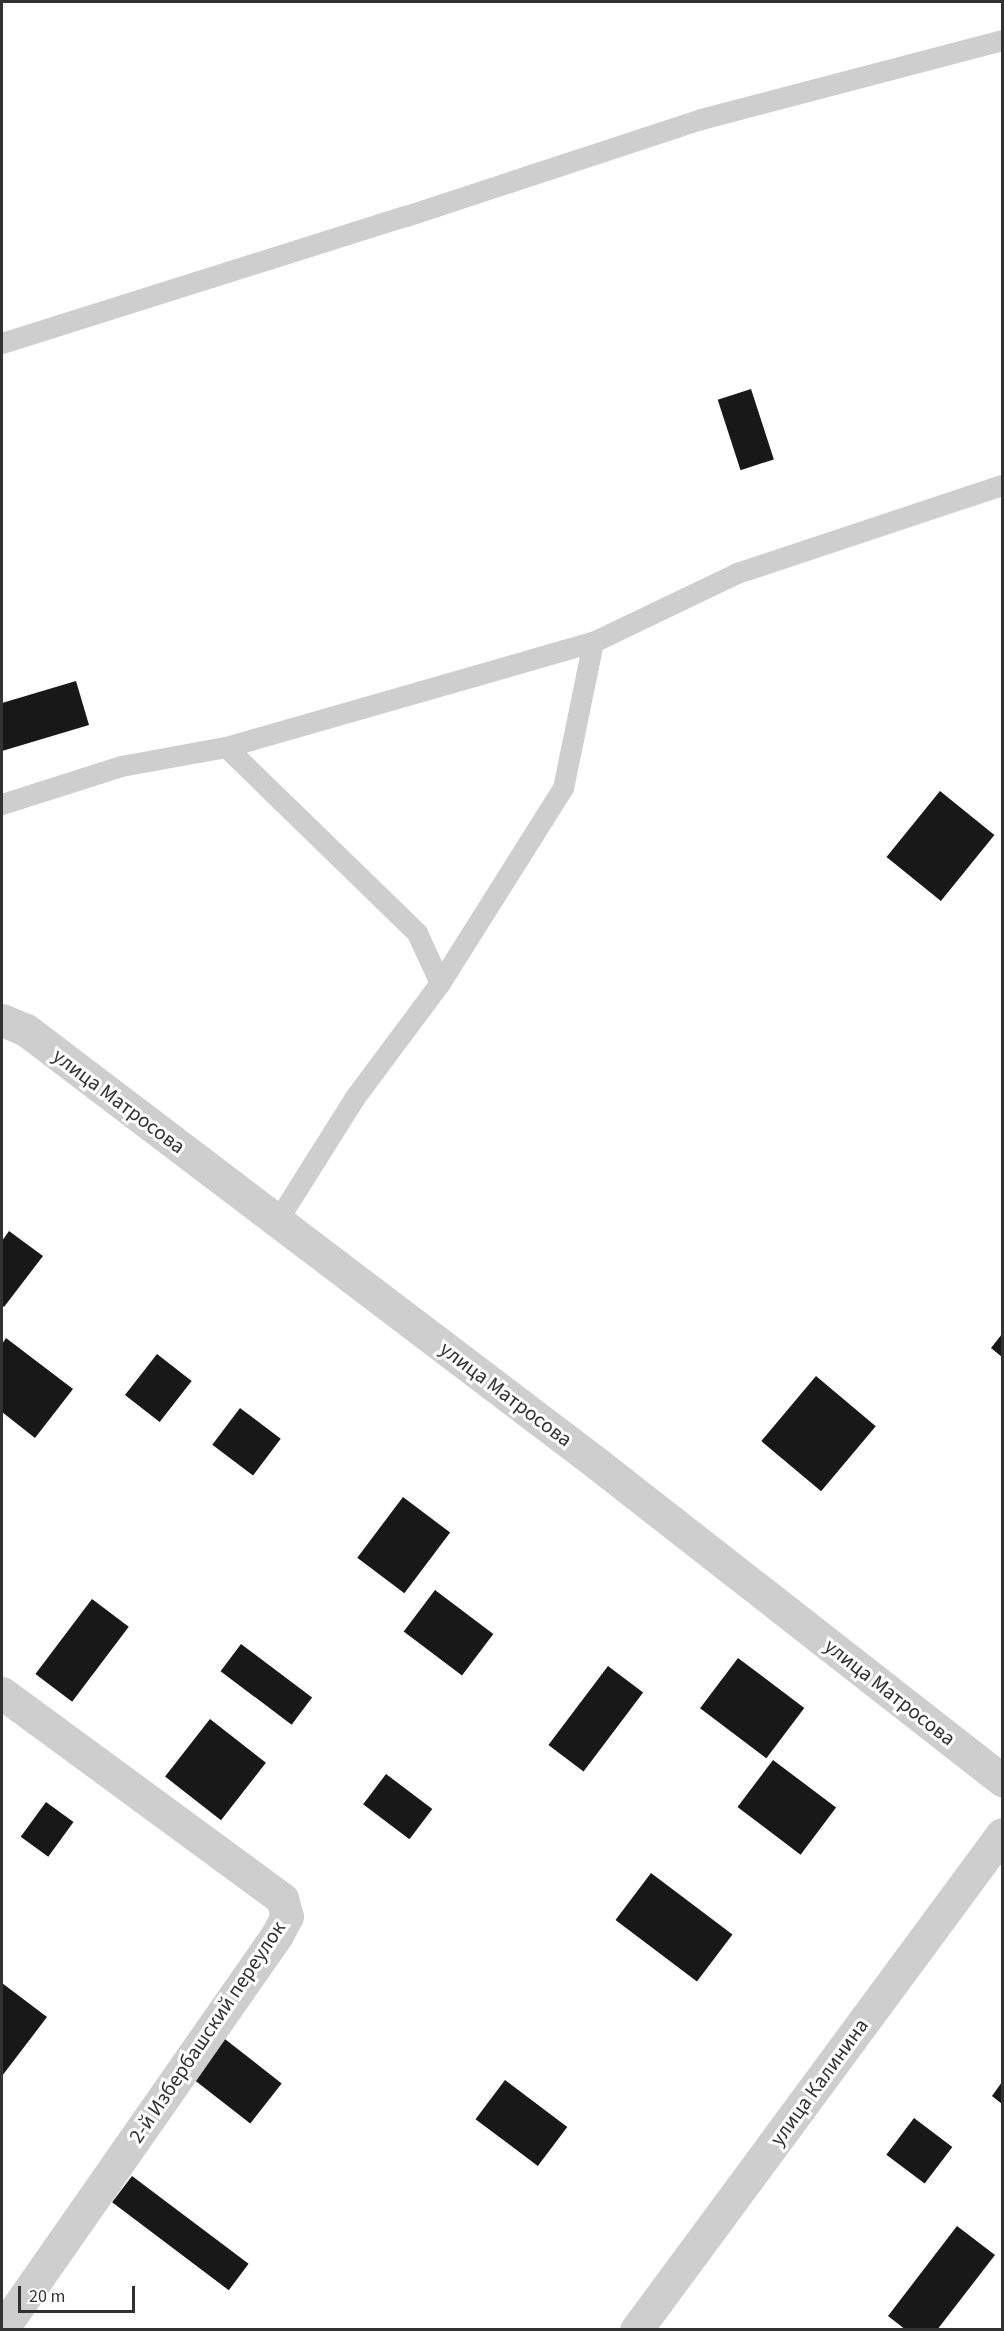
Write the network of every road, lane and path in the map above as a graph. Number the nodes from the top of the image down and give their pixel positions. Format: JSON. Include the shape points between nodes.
{"nodes":[{"id":1,"x":1002,"y":40,"type":"edge"},
{"id":2,"x":2,"y":343,"type":"edge"},
{"id":3,"x":1002,"y":485,"type":"edge"},
{"id":4,"x":593,"y":642,"type":"junction"},
{"id":5,"x":226,"y":747,"type":"junction"},
{"id":6,"x":2,"y":804,"type":"edge"},
{"id":7,"x":440,"y":983,"type":"junction"},
{"id":8,"x":2,"y":1020,"type":"edge"},
{"id":9,"x":277,"y":1221,"type":"junction"},
{"id":10,"x":2,"y":1693,"type":"edge"},
{"id":11,"x":1002,"y":1780,"type":"edge"},
{"id":12,"x":1002,"y":1834,"type":"edge"},
{"id":13,"x":2,"y":2329,"type":"edge"},
{"id":14,"x":636,"y":2330,"type":"edge"}],
"edges":[{"from":1,"to":2,"type":"lane","via":[[701,119]]},
{"from":3,"to":4,"type":"lane","via":[[737,573]]},
{"from":4,"to":5,"type":"lane"},
{"from":4,"to":7,"type":"lane","via":[[562,788]]},
{"from":5,"to":6,"type":"lane","via":[[121,766]]},
{"from":5,"to":7,"type":"lane","via":[[417,933]]},
{"from":7,"to":9,"type":"lane","via":[[355,1097]]},
{"from":8,"to":9,"type":"street","name":"улица Матросова","via":[[26,1030]]},
{"from":9,"to":11,"type":"street","name":"улица Матросова","via":[[599,1465]]},
{"from":10,"to":13,"type":"street","name":"2-й Избербашский переулок","via":[[282,1899],[287,1916]]},
{"from":12,"to":14,"type":"street","name":"улица Калинина"}]}
